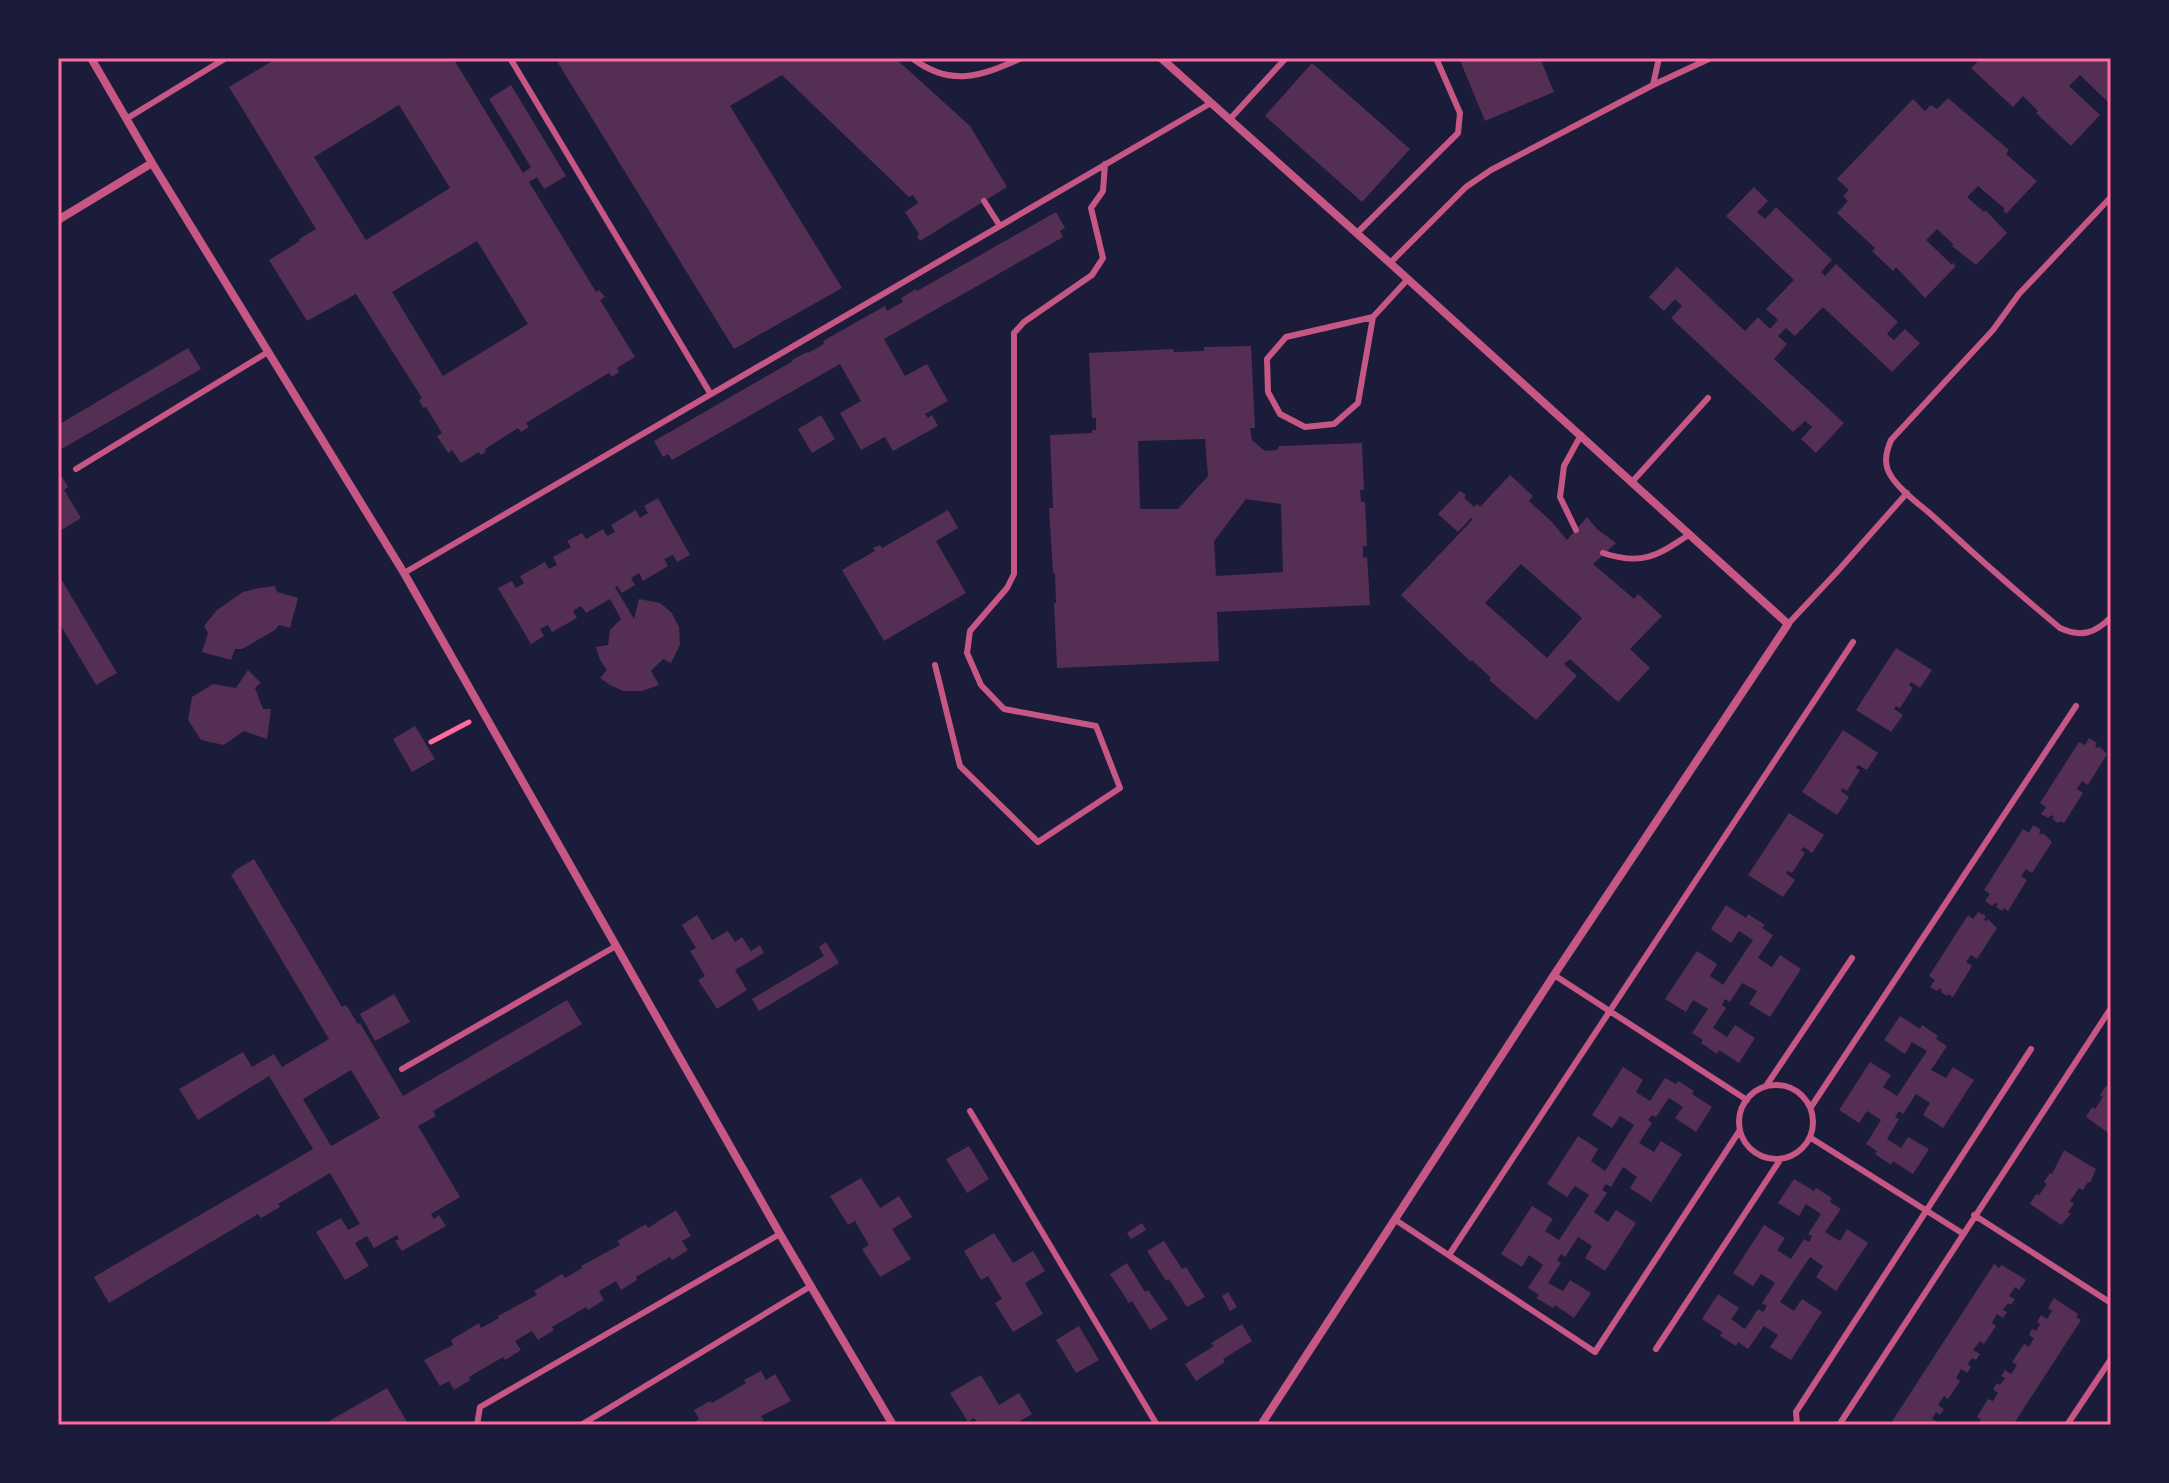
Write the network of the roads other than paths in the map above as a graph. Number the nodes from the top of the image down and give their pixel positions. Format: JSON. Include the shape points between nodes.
{"nodes":[{"id":1,"x":91,"y":58,"type":"edge"},
{"id":2,"x":226,"y":58,"type":"edge"},
{"id":3,"x":510,"y":58,"type":"edge"},
{"id":4,"x":912,"y":58,"type":"edge"},
{"id":5,"x":1022,"y":58,"type":"edge"},
{"id":6,"x":1161,"y":58,"type":"edge"},
{"id":7,"x":1286,"y":58,"type":"edge"},
{"id":8,"x":1436,"y":58,"type":"edge"},
{"id":9,"x":1659,"y":58,"type":"edge"},
{"id":10,"x":1711,"y":58,"type":"edge"},
{"id":11,"x":1653,"y":85,"type":"junction"},
{"id":12,"x":1211,"y":103,"type":"junction"},
{"id":13,"x":126,"y":119,"type":"junction"},
{"id":14,"x":1229,"y":120,"type":"junction"},
{"id":15,"x":152,"y":163,"type":"junction"},
{"id":16,"x":1105,"y":164,"type":"junction"},
{"id":17,"x":2111,"y":197,"type":"edge"},
{"id":18,"x":984,"y":201,"type":"dead end"},
{"id":19,"x":58,"y":220,"type":"edge"},
{"id":20,"x":1000,"y":226,"type":"junction"},
{"id":21,"x":1357,"y":233,"type":"junction"},
{"id":22,"x":1390,"y":263,"type":"junction"},
{"id":23,"x":1408,"y":279,"type":"junction"},
{"id":24,"x":1373,"y":317,"type":"junction"},
{"id":25,"x":268,"y":352,"type":"junction"},
{"id":26,"x":710,"y":393,"type":"junction"},
{"id":27,"x":1708,"y":398,"type":"dead end"},
{"id":28,"x":1581,"y":435,"type":"junction"},
{"id":29,"x":76,"y":469,"type":"dead end"},
{"id":30,"x":1632,"y":482,"type":"junction"},
{"id":31,"x":1907,"y":493,"type":"junction"},
{"id":32,"x":1576,"y":530,"type":"dead end"},
{"id":33,"x":1690,"y":534,"type":"junction"},
{"id":34,"x":1603,"y":553,"type":"dead end"},
{"id":35,"x":404,"y":573,"type":"junction"},
{"id":36,"x":2111,"y":617,"type":"edge"},
{"id":37,"x":1788,"y":624,"type":"junction"},
{"id":38,"x":1853,"y":642,"type":"dead end"},
{"id":39,"x":935,"y":665,"type":"dead end"},
{"id":40,"x":2076,"y":706,"type":"dead end"},
{"id":41,"x":616,"y":946,"type":"junction"},
{"id":42,"x":1852,"y":958,"type":"dead end"},
{"id":43,"x":1554,"y":975,"type":"junction"},
{"id":44,"x":2111,"y":1008,"type":"edge"},
{"id":45,"x":1610,"y":1010,"type":"junction"},
{"id":46,"x":2031,"y":1049,"type":"dead end"},
{"id":47,"x":402,"y":1069,"type":"dead end"},
{"id":48,"x":1766,"y":1086,"type":"junction"},
{"id":49,"x":1747,"y":1100,"type":"junction"},
{"id":50,"x":1811,"y":1107,"type":"junction"},
{"id":51,"x":970,"y":1111,"type":"dead end"},
{"id":52,"x":1740,"y":1130,"type":"junction"},
{"id":53,"x":1811,"y":1138,"type":"junction"},
{"id":54,"x":1780,"y":1160,"type":"junction"},
{"id":55,"x":1925,"y":1210,"type":"junction"},
{"id":56,"x":1974,"y":1215,"type":"junction"},
{"id":57,"x":1394,"y":1219,"type":"junction"},
{"id":58,"x":1962,"y":1233,"type":"junction"},
{"id":59,"x":780,"y":1234,"type":"junction"},
{"id":60,"x":1449,"y":1255,"type":"junction"},
{"id":61,"x":811,"y":1286,"type":"junction"},
{"id":62,"x":2111,"y":1303,"type":"edge"},
{"id":63,"x":1656,"y":1349,"type":"dead end"},
{"id":64,"x":2111,"y":1359,"type":"edge"},
{"id":65,"x":477,"y":1425,"type":"edge"},
{"id":66,"x":581,"y":1425,"type":"edge"},
{"id":67,"x":893,"y":1425,"type":"edge"},
{"id":68,"x":1157,"y":1425,"type":"edge"},
{"id":69,"x":1261,"y":1425,"type":"edge"},
{"id":70,"x":1797,"y":1425,"type":"edge"},
{"id":71,"x":1839,"y":1425,"type":"edge"},
{"id":72,"x":2067,"y":1425,"type":"edge"}],
"edges":[{"from":1,"to":13,"type":"street"},
{"from":2,"to":13,"type":"lane"},
{"from":3,"to":26,"type":"lane"},
{"from":4,"to":5,"type":"lane","via":[[955,77]]},
{"from":6,"to":12,"type":"street"},
{"from":7,"to":14,"type":"lane"},
{"from":8,"to":21,"type":"lane","via":[[1460,113],[1458,133]]},
{"from":9,"to":11,"type":"lane"},
{"from":10,"to":11,"type":"lane"},
{"from":11,"to":22,"type":"lane","via":[[1491,170],[1466,187]]},
{"from":12,"to":14,"type":"street"},
{"from":12,"to":16,"type":"lane"},
{"from":13,"to":15,"type":"street"},
{"from":14,"to":21,"type":"street"},
{"from":15,"to":19,"type":"street"},
{"from":15,"to":25,"type":"street"},
{"from":16,"to":20,"type":"lane"},
{"from":16,"to":39,"type":"lane","via":[[1103,191],[1091,208],[1103,258],[1092,275],[1014,333],[1014,574],[970,631],[967,653],[981,685],[1004,709],[1096,726],[1120,788],[1038,842],[960,766]]},
{"from":17,"to":31,"type":"lane","via":[[1891,440],[1886,464]]},
{"from":18,"to":20,"type":"lane"},
{"from":20,"to":26,"type":"lane"},
{"from":21,"to":22,"type":"street"},
{"from":22,"to":23,"type":"street"},
{"from":23,"to":24,"type":"lane"},
{"from":23,"to":28,"type":"street"},
{"from":24,"to":24,"type":"lane","via":[[1286,337],[1267,359],[1268,392],[1280,414],[1305,427],[1334,424],[1358,403]]},
{"from":25,"to":29,"type":"lane"},
{"from":25,"to":35,"type":"street"},
{"from":26,"to":35,"type":"lane"},
{"from":27,"to":30,"type":"lane"},
{"from":28,"to":30,"type":"street"},
{"from":28,"to":32,"type":"lane","via":[[1564,466],[1560,497]]},
{"from":30,"to":33,"type":"street"},
{"from":31,"to":36,"type":"lane","via":[[2060,628],[2090,632]]},
{"from":31,"to":37,"type":"lane"},
{"from":33,"to":34,"type":"lane","via":[[1661,554],[1625,560]]},
{"from":33,"to":37,"type":"street"},
{"from":35,"to":41,"type":"street"},
{"from":37,"to":43,"type":"street"},
{"from":38,"to":45,"type":"lane"},
{"from":40,"to":50,"type":"lane"},
{"from":41,"to":47,"type":"lane"},
{"from":41,"to":59,"type":"street"},
{"from":42,"to":48,"type":"lane"},
{"from":43,"to":45,"type":"lane"},
{"from":43,"to":57,"type":"street"},
{"from":44,"to":56,"type":"lane"},
{"from":45,"to":49,"type":"lane"},
{"from":45,"to":60,"type":"lane"},
{"from":46,"to":55,"type":"lane"},
{"from":48,"to":49,"type":"lane"},
{"from":48,"to":50,"type":"lane","via":[[1787,1086]]},
{"from":49,"to":52,"type":"lane"},
{"from":50,"to":53,"type":"lane"},
{"from":51,"to":68,"type":"lane"},
{"from":52,"to":54,"type":"lane","via":[[1750,1149]]},
{"from":52,"to":60,"type":"lane","via":[[1595,1352]]},
{"from":53,"to":54,"type":"lane","via":[[1798,1153]]},
{"from":53,"to":55,"type":"lane"},
{"from":54,"to":63,"type":"lane"},
{"from":55,"to":58,"type":"lane"},
{"from":55,"to":70,"type":"lane","via":[[1796,1412]]},
{"from":56,"to":58,"type":"lane"},
{"from":56,"to":62,"type":"lane"},
{"from":57,"to":60,"type":"lane"},
{"from":57,"to":69,"type":"street"},
{"from":58,"to":71,"type":"lane"},
{"from":59,"to":61,"type":"street"},
{"from":59,"to":65,"type":"lane","via":[[480,1407]]},
{"from":61,"to":66,"type":"lane"},
{"from":61,"to":67,"type":"street"},
{"from":64,"to":72,"type":"lane"}]}
